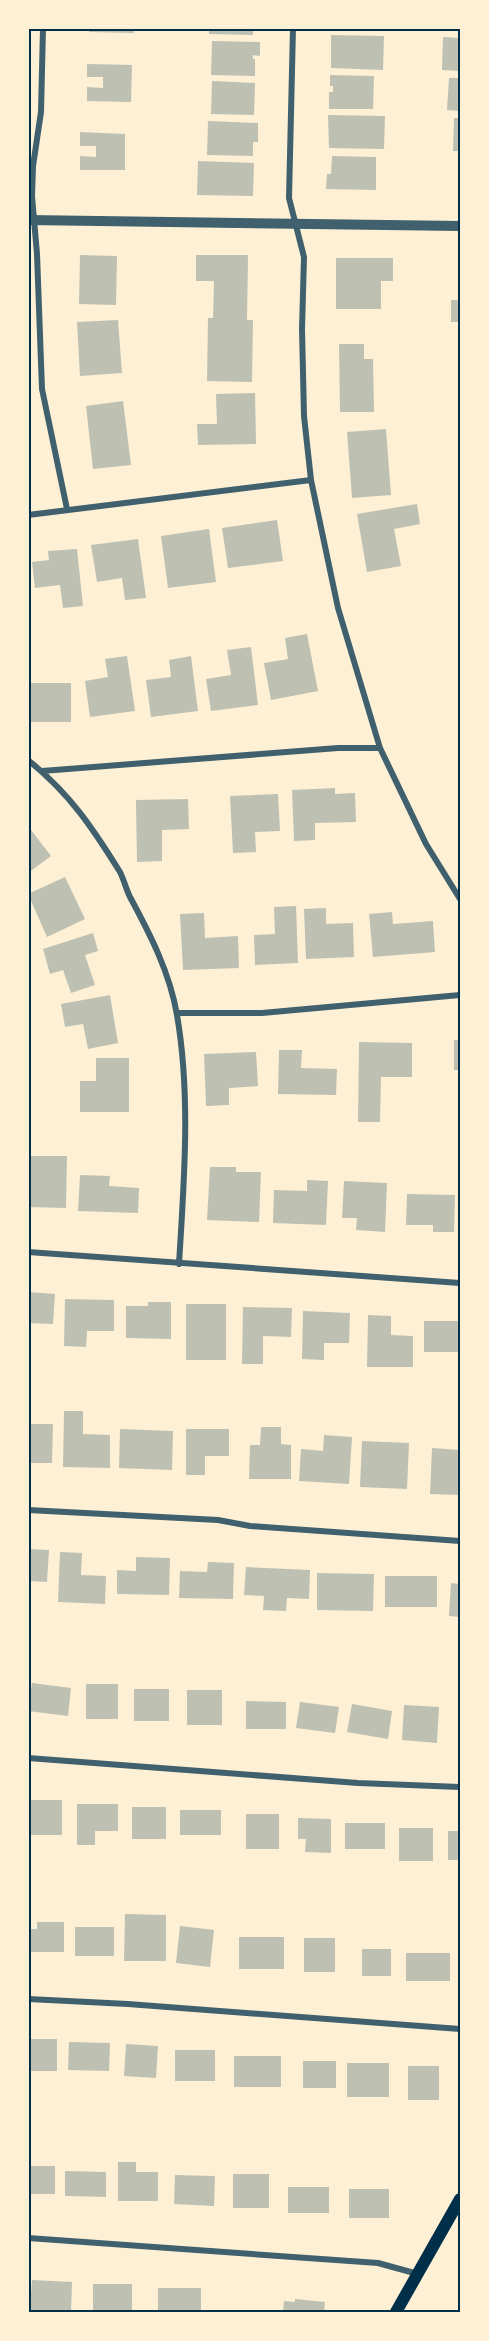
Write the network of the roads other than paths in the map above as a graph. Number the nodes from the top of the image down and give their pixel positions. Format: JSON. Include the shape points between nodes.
{"nodes":[{"id":1,"x":44,"y":28,"type":"edge"},
{"id":2,"x":293,"y":28,"type":"edge"},
{"id":3,"x":31,"y":220,"type":"edge"},
{"id":4,"x":296,"y":224,"type":"junction"},
{"id":5,"x":460,"y":226,"type":"edge"},
{"id":6,"x":311,"y":480,"type":"junction"},
{"id":7,"x":67,"y":509,"type":"junction"},
{"id":8,"x":28,"y":515,"type":"edge"},
{"id":9,"x":380,"y":748,"type":"junction"},
{"id":10,"x":28,"y":760,"type":"edge"},
{"id":11,"x":42,"y":771,"type":"junction"},
{"id":12,"x":460,"y":884,"type":"edge"},
{"id":13,"x":453,"y":888,"type":"junction"},
{"id":14,"x":460,"y":899,"type":"edge"},
{"id":15,"x":460,"y":995,"type":"edge"},
{"id":16,"x":177,"y":1013,"type":"junction"},
{"id":17,"x":28,"y":1252,"type":"edge"},
{"id":18,"x":179,"y":1264,"type":"junction"},
{"id":19,"x":460,"y":1283,"type":"edge"},
{"id":20,"x":28,"y":1509,"type":"edge"},
{"id":21,"x":460,"y":1541,"type":"edge"},
{"id":22,"x":28,"y":1758,"type":"edge"},
{"id":23,"x":460,"y":1787,"type":"edge"},
{"id":24,"x":28,"y":1999,"type":"edge"},
{"id":25,"x":460,"y":2029,"type":"edge"},
{"id":26,"x":460,"y":2199,"type":"edge"},
{"id":27,"x":28,"y":2238,"type":"edge"},
{"id":28,"x":419,"y":2275,"type":"junction"},
{"id":29,"x":396,"y":2313,"type":"edge"}],
"edges":[{"from":1,"to":3,"type":"street"},
{"from":2,"to":4,"type":"street","via":[[289,198]]},
{"from":3,"to":4,"type":"street"},
{"from":3,"to":7,"type":"street","via":[[37,254],[42,390]]},
{"from":4,"to":5,"type":"street"},
{"from":4,"to":6,"type":"street","via":[[304,257],[304,416]]},
{"from":6,"to":7,"type":"street"},
{"from":6,"to":9,"type":"street","via":[[338,608]]},
{"from":7,"to":8,"type":"street"},
{"from":9,"to":11,"type":"street"},
{"from":9,"to":13,"type":"street","via":[[426,844]]},
{"from":10,"to":11,"type":"street"},
{"from":11,"to":16,"type":"street","via":[[81,812],[120,873],[160,958]]},
{"from":12,"to":13,"type":"street"},
{"from":13,"to":14,"type":"street"},
{"from":15,"to":16,"type":"street","via":[[262,1013]]},
{"from":16,"to":18,"type":"street","via":[[184,1083]]},
{"from":17,"to":18,"type":"street"},
{"from":18,"to":19,"type":"street"},
{"from":20,"to":21,"type":"street","via":[[218,1520],[250,1526]]},
{"from":22,"to":23,"type":"street"},
{"from":24,"to":25,"type":"street"},
{"from":26,"to":28,"type":"main road"},
{"from":27,"to":28,"type":"street","via":[[378,2263]]},
{"from":28,"to":29,"type":"main road"}]}
